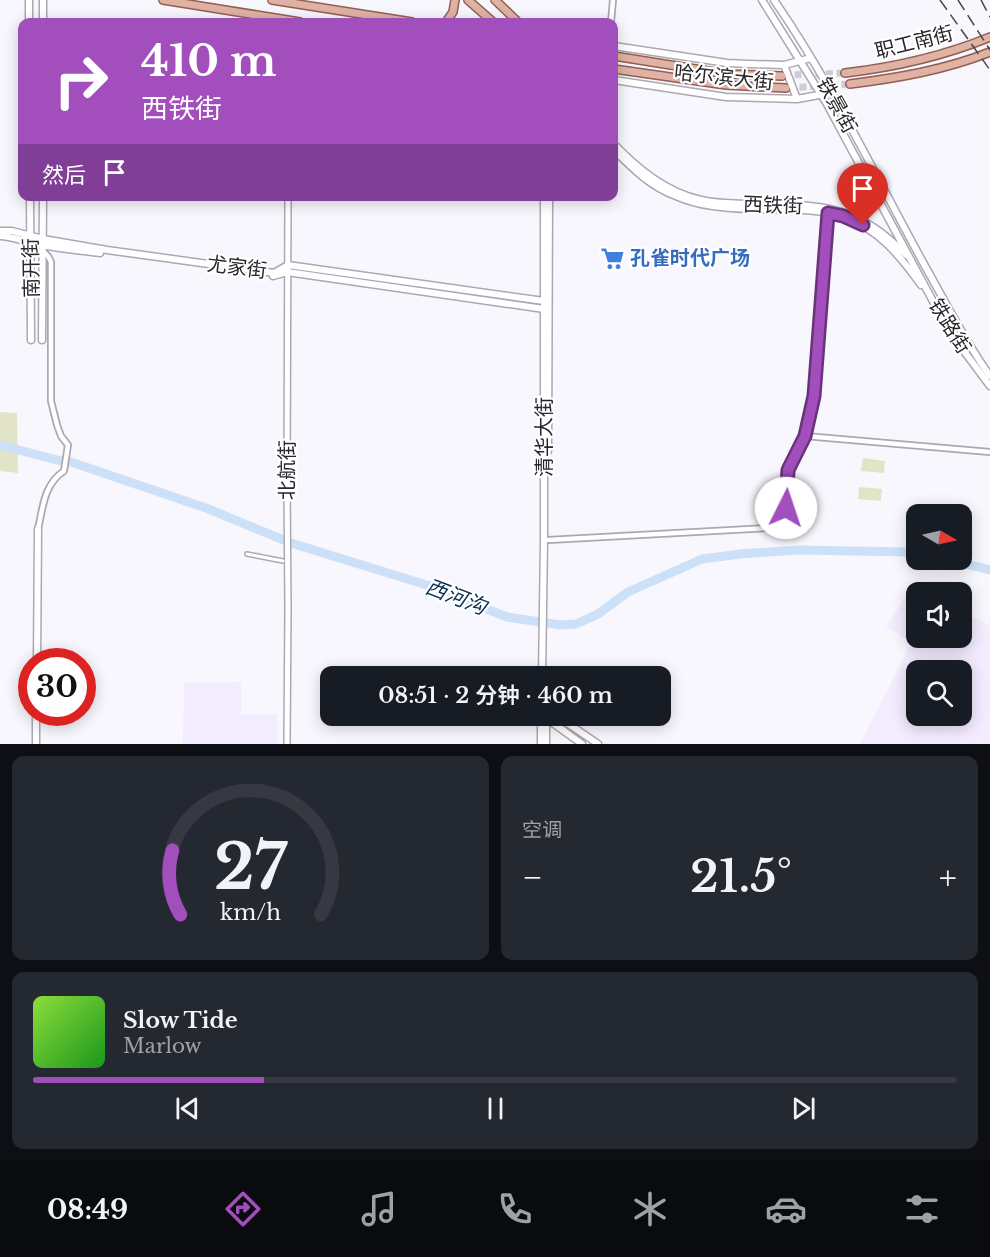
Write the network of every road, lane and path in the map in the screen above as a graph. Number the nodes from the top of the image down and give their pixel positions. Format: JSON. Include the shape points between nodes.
{"nodes":[{"id":1,"x":29,"y":0,"type":"edge"},
{"id":2,"x":43,"y":0,"type":"edge"},
{"id":3,"x":163,"y":0,"type":"edge"},
{"id":4,"x":272,"y":0,"type":"edge"},
{"id":5,"x":455,"y":0,"type":"edge"},
{"id":6,"x":468,"y":0,"type":"edge"},
{"id":7,"x":495,"y":0,"type":"edge"},
{"id":8,"x":613,"y":0,"type":"edge"},
{"id":9,"x":762,"y":0,"type":"edge"},
{"id":10,"x":774,"y":0,"type":"edge"},
{"id":11,"x":29,"y":18,"type":"edge"},
{"id":12,"x":43,"y":18,"type":"edge"},
{"id":13,"x":267,"y":18,"type":"edge"},
{"id":14,"x":387,"y":18,"type":"edge"},
{"id":15,"x":449,"y":18,"type":"edge"},
{"id":16,"x":488,"y":18,"type":"edge"},
{"id":17,"x":514,"y":18,"type":"edge"},
{"id":18,"x":611,"y":18,"type":"edge"},
{"id":19,"x":990,"y":37,"type":"edge"},
{"id":20,"x":618,"y":47,"type":"edge"},
{"id":21,"x":990,"y":52,"type":"edge"},
{"id":22,"x":618,"y":57,"type":"edge"},
{"id":23,"x":811,"y":58,"type":"junction"},
{"id":24,"x":801,"y":60,"type":"junction"},
{"id":25,"x":784,"y":65,"type":"junction"},
{"id":26,"x":618,"y":70,"type":"edge"},
{"id":27,"x":845,"y":72,"type":"tunnel mouth"},
{"id":28,"x":782,"y":75,"type":"tunnel mouth"},
{"id":29,"x":618,"y":81,"type":"edge"},
{"id":30,"x":850,"y":84,"type":"tunnel mouth"},
{"id":31,"x":786,"y":88,"type":"tunnel mouth"},
{"id":32,"x":831,"y":93,"type":"junction"},
{"id":33,"x":822,"y":95,"type":"junction"},
{"id":34,"x":797,"y":99,"type":"junction"},
{"id":35,"x":618,"y":148,"type":"edge"},
{"id":36,"x":618,"y":154,"type":"edge"},
{"id":37,"x":30,"y":201,"type":"edge"},
{"id":38,"x":43,"y":201,"type":"edge"},
{"id":39,"x":288,"y":201,"type":"edge"},
{"id":40,"x":544,"y":201,"type":"edge"},
{"id":41,"x":549,"y":201,"type":"edge"},
{"id":42,"x":828,"y":213,"type":"junction"},
{"id":43,"x":0,"y":231,"type":"edge"},
{"id":44,"x":0,"y":236,"type":"edge"},
{"id":45,"x":30,"y":240,"type":"junction"},
{"id":46,"x":42,"y":245,"type":"junction"},
{"id":47,"x":913,"y":263,"type":"junction"},
{"id":48,"x":287,"y":268,"type":"junction"},
{"id":49,"x":544,"y":301,"type":"junction"},
{"id":50,"x":936,"y":306,"type":"junction"},
{"id":51,"x":948,"y":307,"type":"junction"},
{"id":52,"x":544,"y":309,"type":"junction"},
{"id":53,"x":31,"y":340,"type":"dead end"},
{"id":54,"x":42,"y":340,"type":"dead end"},
{"id":55,"x":990,"y":376,"type":"edge"},
{"id":56,"x":990,"y":386,"type":"edge"},
{"id":57,"x":805,"y":436,"type":"junction"},
{"id":58,"x":990,"y":452,"type":"edge"},
{"id":59,"x":38,"y":529,"type":"joint"},
{"id":60,"x":548,"y":540,"type":"junction"},
{"id":61,"x":247,"y":554,"type":"dead end"},
{"id":62,"x":283,"y":561,"type":"dead end"},
{"id":63,"x":546,"y":577,"type":"junction"},
{"id":64,"x":37,"y":648,"type":"edge"},
{"id":65,"x":544,"y":666,"type":"edge"},
{"id":66,"x":36,"y":726,"type":"edge"},
{"id":67,"x":543,"y":726,"type":"edge"},
{"id":68,"x":557,"y":726,"type":"edge"},
{"id":69,"x":572,"y":726,"type":"edge"},
{"id":70,"x":36,"y":744,"type":"edge"},
{"id":71,"x":287,"y":744,"type":"edge"},
{"id":72,"x":543,"y":744,"type":"edge"},
{"id":73,"x":582,"y":744,"type":"edge"},
{"id":74,"x":598,"y":744,"type":"edge"}],
"edges":[{"from":1,"to":11,"type":"main road"},
{"from":2,"to":12,"type":"main road"},
{"from":3,"to":13,"type":"main road"},
{"from":4,"to":14,"type":"main road"},
{"from":5,"to":15,"type":"main road"},
{"from":6,"to":16,"type":"main road"},
{"from":7,"to":17,"type":"main road"},
{"from":8,"to":18,"type":"street"},
{"from":9,"to":24,"type":"main road","name":"铁景街"},
{"from":10,"to":23,"type":"main road","name":"铁景街"},
{"from":19,"to":27,"type":"main road","name":"职工南街","via":[[902,64]]},
{"from":20,"to":25,"type":"main road","name":"哈尔滨大街","via":[[727,63]]},
{"from":21,"to":30,"type":"main road","name":"职工南街","via":[[934,69]]},
{"from":22,"to":28,"type":"main road","via":[[727,74]]},
{"from":23,"to":24,"type":"main road","name":"哈尔滨大街"},
{"from":23,"to":32,"type":"main road","name":"铁景街"},
{"from":24,"to":25,"type":"main road","name":"哈尔滨大街"},
{"from":24,"to":33,"type":"main road","name":"铁景街"},
{"from":25,"to":34,"type":"main road"},
{"from":26,"to":31,"type":"main road","via":[[726,86]]},
{"from":29,"to":34,"type":"main road","name":"哈尔滨大街","via":[[726,97]]},
{"from":32,"to":33,"type":"main road","name":"哈尔滨大街"},
{"from":32,"to":51,"type":"main road","name":"铁景街"},
{"from":33,"to":34,"type":"main road","name":"哈尔滨大街"},
{"from":33,"to":47,"type":"main road","name":"铁景街"},
{"from":35,"to":47,"type":"main road","name":"西铁街","via":[[663,185],[699,199],[814,206],[854,216],[881,231]]},
{"from":36,"to":42,"type":"main road","name":"西铁街","via":[[657,186],[693,202]]},
{"from":37,"to":45,"type":"main road","name":"南开街"},
{"from":38,"to":46,"type":"main road","name":"南开街"},
{"from":39,"to":48,"type":"street","name":"北航街"},
{"from":40,"to":49,"type":"main road","name":"清华大街"},
{"from":41,"to":60,"type":"main road","name":"清华大街"},
{"from":42,"to":50,"type":"main road","name":"西铁街","via":[[863,225],[879,236],[910,269]]},
{"from":42,"to":57,"type":"street","via":[[814,396]]},
{"from":43,"to":45,"type":"main road","name":"尤家街","via":[[12,231]]},
{"from":44,"to":45,"type":"main road","name":"尤家街"},
{"from":45,"to":46,"type":"main road","name":"尤家街"},
{"from":45,"to":53,"type":"main road","name":"南开街"},
{"from":46,"to":48,"type":"main road","name":"尤家街","via":[[275,276]]},
{"from":46,"to":54,"type":"main road","name":"南开街"},
{"from":46,"to":59,"type":"street","via":[[51,262],[51,401],[61,436],[68,445],[64,471],[45,492]]},
{"from":47,"to":50,"type":"main road","name":"铁路街"},
{"from":47,"to":51,"type":"main road","name":"西铁街"},
{"from":48,"to":49,"type":"main road","name":"尤家街"},
{"from":48,"to":52,"type":"main road","name":"尤家街"},
{"from":48,"to":71,"type":"street","name":"北航街"},
{"from":49,"to":52,"type":"main road","name":"清华大街"},
{"from":50,"to":56,"type":"main road","name":"铁路街","via":[[949,331]]},
{"from":51,"to":55,"type":"main road","name":"铁路街"},
{"from":52,"to":63,"type":"main road","name":"清华大街"},
{"from":57,"to":58,"type":"street"},
{"from":57,"to":60,"type":"street","via":[[788,470],[785,527]]},
{"from":59,"to":64,"type":"main road"},
{"from":60,"to":63,"type":"main road","name":"清华大街"},
{"from":61,"to":62,"type":"street"},
{"from":63,"to":65,"type":"main road","name":"清华大街"},
{"from":66,"to":70,"type":"main road"},
{"from":67,"to":72,"type":"main road"},
{"from":68,"to":73,"type":"main road"},
{"from":69,"to":74,"type":"main road"}]}
